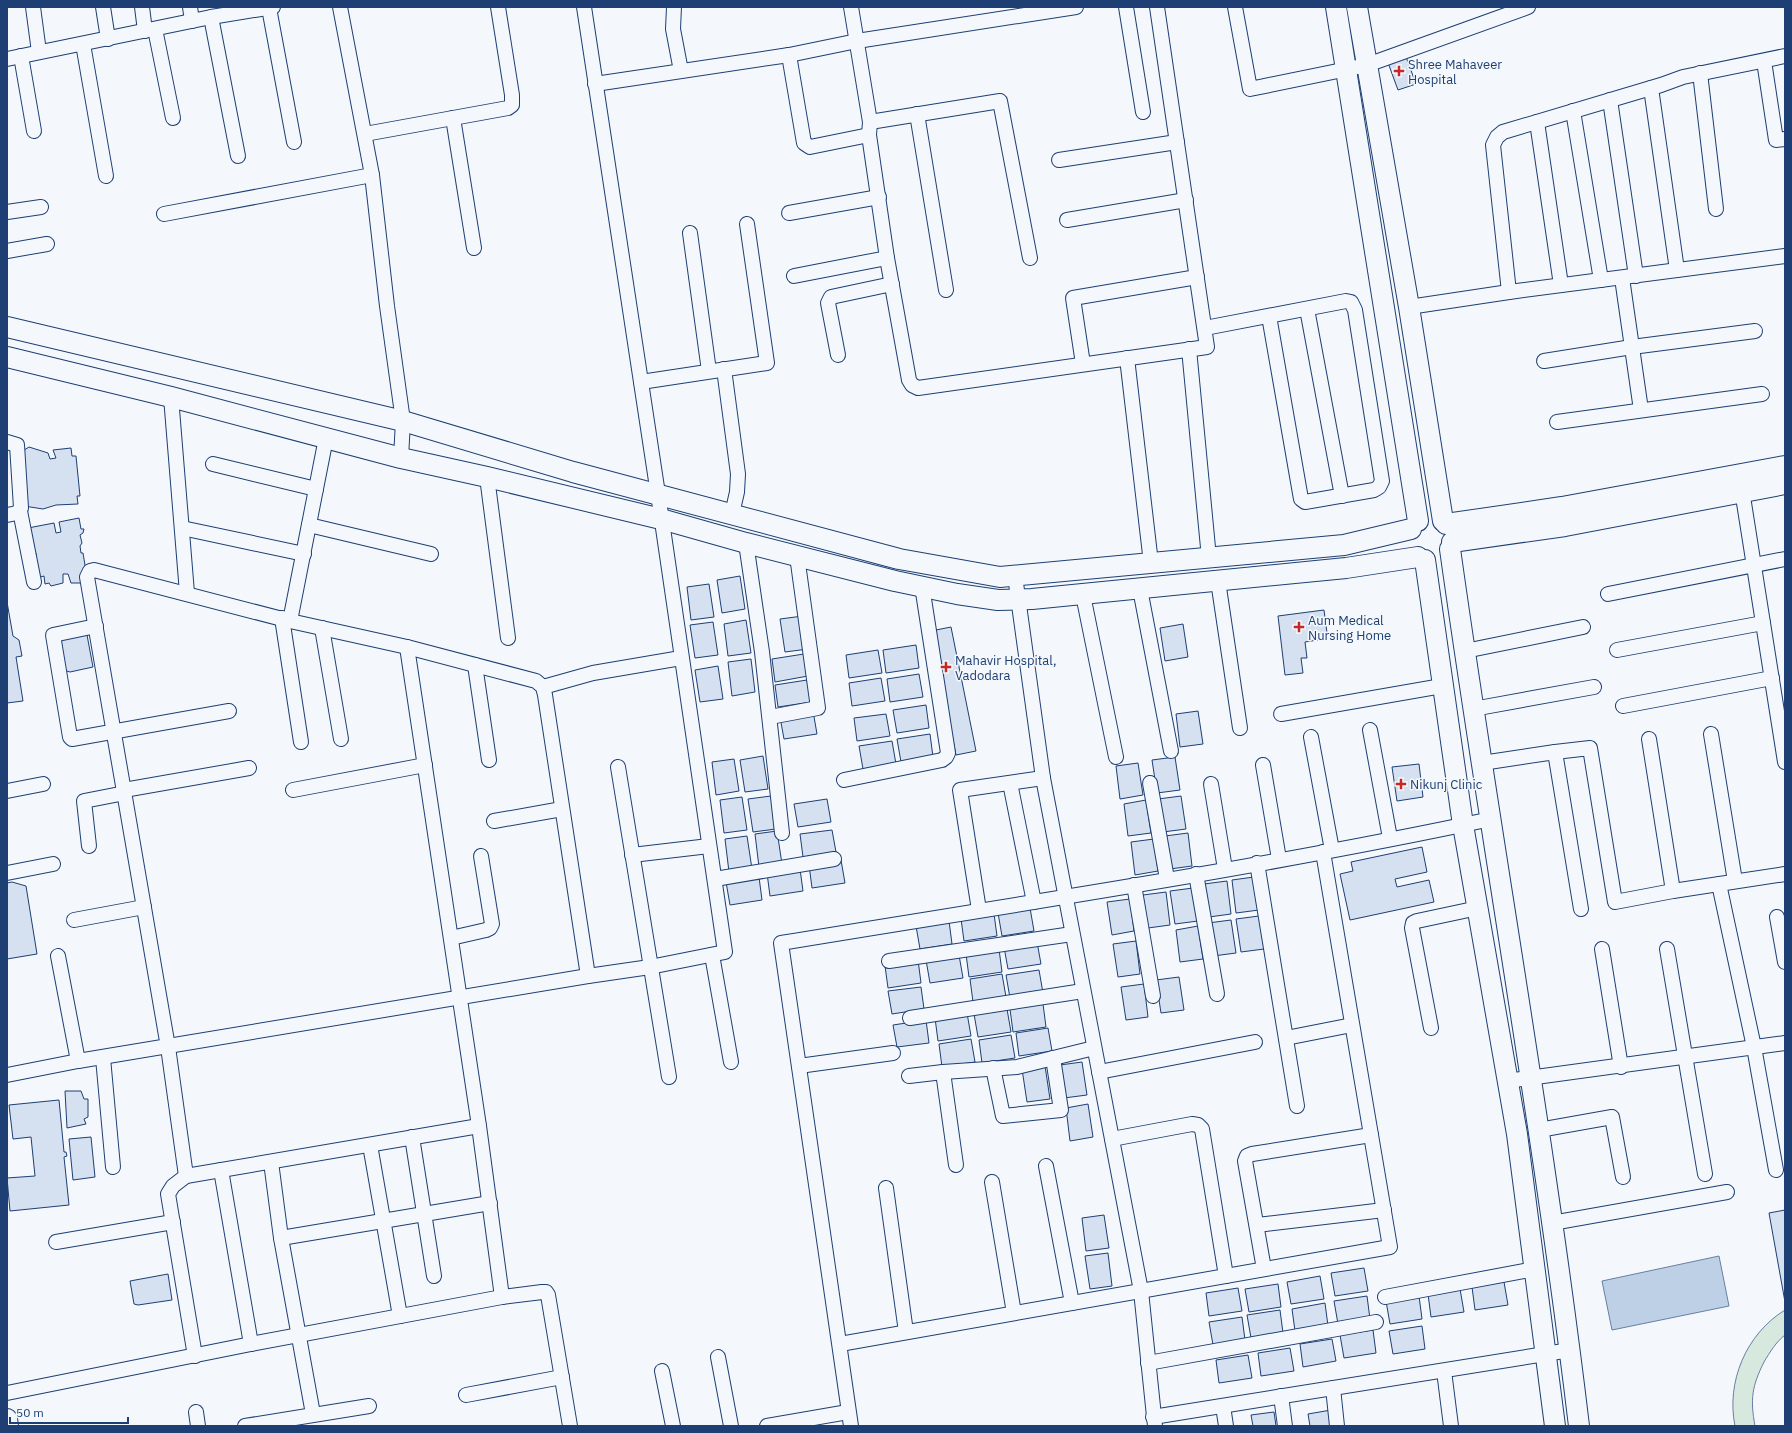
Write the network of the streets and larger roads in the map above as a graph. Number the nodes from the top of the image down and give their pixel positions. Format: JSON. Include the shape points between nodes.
{"nodes":[{"id":1,"x":33,"y":7,"type":"edge"},
{"id":2,"x":103,"y":7,"type":"edge"},
{"id":3,"x":142,"y":7,"type":"edge"},
{"id":4,"x":190,"y":7,"type":"edge"},
{"id":5,"x":271,"y":7,"type":"edge"},
{"id":6,"x":340,"y":7,"type":"edge"},
{"id":7,"x":498,"y":7,"type":"edge"},
{"id":8,"x":584,"y":7,"type":"edge"},
{"id":9,"x":674,"y":7,"type":"edge"},
{"id":10,"x":851,"y":7,"type":"edge"},
{"id":11,"x":1076,"y":7,"type":"edge"},
{"id":12,"x":1126,"y":7,"type":"edge"},
{"id":13,"x":1157,"y":7,"type":"edge"},
{"id":14,"x":1235,"y":7,"type":"edge"},
{"id":15,"x":1336,"y":7,"type":"edge"},
{"id":16,"x":1357,"y":7,"type":"edge"},
{"id":17,"x":1528,"y":7,"type":"edge"},
{"id":18,"x":212,"y":17,"type":"junction"},
{"id":19,"x":192,"y":21,"type":"junction"},
{"id":20,"x":150,"y":30,"type":"junction"},
{"id":21,"x":108,"y":39,"type":"junction"},
{"id":22,"x":857,"y":41,"type":"junction"},
{"id":23,"x":83,"y":44,"type":"junction"},
{"id":24,"x":40,"y":52,"type":"junction"},
{"id":25,"x":789,"y":55,"type":"junction"},
{"id":26,"x":22,"y":56,"type":"junction"},
{"id":27,"x":1785,"y":56,"type":"edge"},
{"id":28,"x":7,"y":59,"type":"edge"},
{"id":29,"x":1764,"y":60,"type":"junction"},
{"id":30,"x":1367,"y":65,"type":"junction"},
{"id":31,"x":1346,"y":69,"type":"junction"},
{"id":32,"x":681,"y":71,"type":"junction"},
{"id":33,"x":1700,"y":73,"type":"junction"},
{"id":34,"x":595,"y":84,"type":"junction"},
{"id":35,"x":1651,"y":88,"type":"junction"},
{"id":36,"x":1610,"y":100,"type":"junction"},
{"id":37,"x":1573,"y":111,"type":"junction"},
{"id":38,"x":1143,"y":112,"type":"dead end"},
{"id":39,"x":917,"y":114,"type":"junction"},
{"id":40,"x":173,"y":118,"type":"dead end"},
{"id":41,"x":453,"y":118,"type":"junction"},
{"id":42,"x":1537,"y":122,"type":"junction"},
{"id":43,"x":869,"y":129,"type":"junction"},
{"id":44,"x":34,"y":131,"type":"dead end"},
{"id":45,"x":365,"y":134,"type":"junction"},
{"id":46,"x":1785,"y":139,"type":"edge"},
{"id":47,"x":294,"y":142,"type":"dead end"},
{"id":48,"x":1177,"y":142,"type":"junction"},
{"id":49,"x":238,"y":156,"type":"dead end"},
{"id":50,"x":1058,"y":160,"type":"dead end"},
{"id":51,"x":372,"y":175,"type":"junction"},
{"id":52,"x":106,"y":176,"type":"dead end"},
{"id":53,"x":879,"y":197,"type":"junction"},
{"id":54,"x":1186,"y":200,"type":"junction"},
{"id":55,"x":41,"y":207,"type":"dead end"},
{"id":56,"x":1716,"y":209,"type":"dead end"},
{"id":57,"x":7,"y":212,"type":"edge"},
{"id":58,"x":790,"y":213,"type":"dead end"},
{"id":59,"x":164,"y":214,"type":"dead end"},
{"id":60,"x":1067,"y":220,"type":"dead end"},
{"id":61,"x":748,"y":224,"type":"dead end"},
{"id":62,"x":690,"y":233,"type":"dead end"},
{"id":63,"x":47,"y":244,"type":"dead end"},
{"id":64,"x":474,"y":248,"type":"dead end"},
{"id":65,"x":7,"y":251,"type":"edge"},
{"id":66,"x":1785,"y":256,"type":"edge"},
{"id":67,"x":887,"y":258,"type":"junction"},
{"id":68,"x":1030,"y":258,"type":"dead end"},
{"id":69,"x":1677,"y":270,"type":"junction"},
{"id":70,"x":794,"y":276,"type":"dead end"},
{"id":71,"x":1636,"y":276,"type":"junction"},
{"id":72,"x":1197,"y":277,"type":"junction"},
{"id":73,"x":1622,"y":278,"type":"junction"},
{"id":74,"x":1601,"y":280,"type":"junction"},
{"id":75,"x":892,"y":284,"type":"junction"},
{"id":76,"x":1561,"y":285,"type":"junction"},
{"id":77,"x":946,"y":290,"type":"dead end"},
{"id":78,"x":1509,"y":292,"type":"junction"},
{"id":79,"x":1409,"y":308,"type":"junction"},
{"id":80,"x":1307,"y":309,"type":"junction"},
{"id":81,"x":1269,"y":316,"type":"junction"},
{"id":82,"x":7,"y":327,"type":"edge"},
{"id":83,"x":1205,"y":328,"type":"junction"},
{"id":84,"x":1755,"y":330,"type":"dead end"},
{"id":85,"x":1632,"y":347,"type":"junction"},
{"id":86,"x":1189,"y":349,"type":"junction"},
{"id":87,"x":838,"y":355,"type":"dead end"},
{"id":88,"x":7,"y":357,"type":"edge"},
{"id":89,"x":1127,"y":358,"type":"junction"},
{"id":90,"x":1544,"y":361,"type":"dead end"},
{"id":91,"x":1083,"y":364,"type":"junction"},
{"id":92,"x":724,"y":369,"type":"junction"},
{"id":93,"x":709,"y":371,"type":"junction"},
{"id":94,"x":641,"y":382,"type":"junction"},
{"id":95,"x":1762,"y":394,"type":"dead end"},
{"id":96,"x":171,"y":397,"type":"junction"},
{"id":97,"x":1641,"y":410,"type":"junction"},
{"id":98,"x":403,"y":421,"type":"junction"},
{"id":99,"x":1556,"y":422,"type":"dead end"},
{"id":100,"x":326,"y":438,"type":"junction"},
{"id":101,"x":7,"y":442,"type":"edge"},
{"id":102,"x":401,"y":458,"type":"junction"},
{"id":103,"x":213,"y":464,"type":"dead end"},
{"id":104,"x":1785,"y":466,"type":"edge"},
{"id":105,"x":487,"y":477,"type":"junction"},
{"id":106,"x":1741,"y":484,"type":"junction"},
{"id":107,"x":1785,"y":484,"type":"edge"},
{"id":108,"x":316,"y":489,"type":"junction"},
{"id":109,"x":658,"y":494,"type":"junction"},
{"id":110,"x":1342,"y":496,"type":"junction"},
{"id":111,"x":13,"y":513,"type":"edge"},
{"id":112,"x":732,"y":514,"type":"junction"},
{"id":113,"x":661,"y":519,"type":"junction"},
{"id":114,"x":309,"y":525,"type":"junction"},
{"id":115,"x":1415,"y":525,"type":"junction"},
{"id":116,"x":182,"y":528,"type":"junction"},
{"id":117,"x":1448,"y":534,"type":"junction"},
{"id":118,"x":746,"y":543,"type":"junction"},
{"id":119,"x":304,"y":554,"type":"junction"},
{"id":120,"x":431,"y":554,"type":"dead end"},
{"id":121,"x":797,"y":556,"type":"junction"},
{"id":122,"x":1209,"y":558,"type":"junction"},
{"id":123,"x":1421,"y":558,"type":"junction"},
{"id":124,"x":1785,"y":559,"type":"edge"},
{"id":125,"x":1151,"y":563,"type":"junction"},
{"id":126,"x":1754,"y":565,"type":"junction"},
{"id":127,"x":1016,"y":576,"type":"junction"},
{"id":128,"x":1218,"y":581,"type":"junction"},
{"id":129,"x":34,"y":582,"type":"dead end"},
{"id":130,"x":922,"y":586,"type":"junction"},
{"id":131,"x":1140,"y":589,"type":"junction"},
{"id":132,"x":187,"y":594,"type":"junction"},
{"id":133,"x":1608,"y":594,"type":"dead end"},
{"id":134,"x":1083,"y":595,"type":"junction"},
{"id":135,"x":1020,"y":600,"type":"junction"},
{"id":136,"x":286,"y":620,"type":"junction"},
{"id":137,"x":1763,"y":623,"type":"junction"},
{"id":138,"x":96,"y":626,"type":"junction"},
{"id":139,"x":1583,"y":627,"type":"dead end"},
{"id":140,"x":322,"y":628,"type":"junction"},
{"id":141,"x":508,"y":638,"type":"dead end"},
{"id":142,"x":407,"y":647,"type":"junction"},
{"id":143,"x":1617,"y":650,"type":"dead end"},
{"id":144,"x":1465,"y":652,"type":"junction"},
{"id":145,"x":681,"y":658,"type":"junction"},
{"id":146,"x":475,"y":665,"type":"junction"},
{"id":147,"x":1772,"y":678,"type":"junction"},
{"id":148,"x":1442,"y":686,"type":"junction"},
{"id":149,"x":543,"y":687,"type":"junction"},
{"id":150,"x":1594,"y":687,"type":"dead end"},
{"id":151,"x":1623,"y":706,"type":"dead end"},
{"id":152,"x":1473,"y":709,"type":"junction"},
{"id":153,"x":229,"y":711,"type":"dead end"},
{"id":154,"x":1281,"y":714,"type":"dead end"},
{"id":155,"x":770,"y":717,"type":"junction"},
{"id":156,"x":1782,"y":725,"type":"edge"},
{"id":157,"x":1240,"y":728,"type":"dead end"},
{"id":158,"x":1370,"y":730,"type":"dead end"},
{"id":159,"x":114,"y":733,"type":"junction"},
{"id":160,"x":1711,"y":734,"type":"dead end"},
{"id":161,"x":1311,"y":737,"type":"dead end"},
{"id":162,"x":342,"y":739,"type":"dead end"},
{"id":163,"x":1648,"y":739,"type":"dead end"},
{"id":164,"x":301,"y":742,"type":"dead end"},
{"id":165,"x":1171,"y":751,"type":"dead end"},
{"id":166,"x":1555,"y":752,"type":"junction"},
{"id":167,"x":1116,"y":757,"type":"dead end"},
{"id":168,"x":489,"y":760,"type":"dead end"},
{"id":169,"x":1785,"y":762,"type":"edge"},
{"id":170,"x":1482,"y":763,"type":"junction"},
{"id":171,"x":425,"y":765,"type":"junction"},
{"id":172,"x":1263,"y":765,"type":"dead end"},
{"id":173,"x":618,"y":767,"type":"dead end"},
{"id":174,"x":249,"y":768,"type":"dead end"},
{"id":175,"x":1044,"y":778,"type":"junction"},
{"id":176,"x":844,"y":780,"type":"dead end"},
{"id":177,"x":1010,"y":783,"type":"junction"},
{"id":178,"x":1150,"y":783,"type":"dead end"},
{"id":179,"x":43,"y":784,"type":"dead end"},
{"id":180,"x":1211,"y":784,"type":"dead end"},
{"id":181,"x":293,"y":790,"type":"dead end"},
{"id":182,"x":7,"y":791,"type":"edge"},
{"id":183,"x":124,"y":791,"type":"junction"},
{"id":184,"x":562,"y":809,"type":"junction"},
{"id":185,"x":1491,"y":819,"type":"junction"},
{"id":186,"x":494,"y":821,"type":"dead end"},
{"id":187,"x":1463,"y":824,"type":"junction"},
{"id":188,"x":782,"y":833,"type":"dead end"},
{"id":189,"x":1390,"y":838,"type":"junction"},
{"id":190,"x":89,"y":846,"type":"dead end"},
{"id":191,"x":709,"y":846,"type":"junction"},
{"id":192,"x":1327,"y":851,"type":"junction"},
{"id":193,"x":632,"y":855,"type":"junction"},
{"id":194,"x":481,"y":856,"type":"dead end"},
{"id":195,"x":834,"y":859,"type":"dead end"},
{"id":196,"x":1279,"y":859,"type":"junction"},
{"id":197,"x":1257,"y":863,"type":"junction"},
{"id":198,"x":53,"y":864,"type":"dead end"},
{"id":199,"x":1225,"y":869,"type":"junction"},
{"id":200,"x":7,"y":872,"type":"edge"},
{"id":201,"x":1196,"y":874,"type":"junction"},
{"id":202,"x":1785,"y":874,"type":"edge"},
{"id":203,"x":715,"y":879,"type":"junction"},
{"id":204,"x":1167,"y":879,"type":"junction"},
{"id":205,"x":1735,"y":881,"type":"junction"},
{"id":206,"x":1719,"y":884,"type":"junction"},
{"id":207,"x":1134,"y":885,"type":"junction"},
{"id":208,"x":1674,"y":891,"type":"junction"},
{"id":209,"x":1065,"y":897,"type":"junction"},
{"id":210,"x":1034,"y":902,"type":"junction"},
{"id":211,"x":144,"y":907,"type":"junction"},
{"id":212,"x":1478,"y":908,"type":"junction"},
{"id":213,"x":979,"y":910,"type":"junction"},
{"id":214,"x":1581,"y":910,"type":"dead end"},
{"id":215,"x":1777,"y":917,"type":"dead end"},
{"id":216,"x":74,"y":920,"type":"dead end"},
{"id":217,"x":1072,"y":934,"type":"junction"},
{"id":218,"x":451,"y":938,"type":"junction"},
{"id":219,"x":1602,"y":949,"type":"dead end"},
{"id":220,"x":1667,"y":949,"type":"dead end"},
{"id":221,"x":712,"y":955,"type":"junction"},
{"id":222,"x":58,"y":956,"type":"dead end"},
{"id":223,"x":889,"y":961,"type":"dead end"},
{"id":224,"x":1785,"y":962,"type":"edge"},
{"id":225,"x":650,"y":967,"type":"junction"},
{"id":226,"x":588,"y":976,"type":"junction"},
{"id":227,"x":1083,"y":991,"type":"junction"},
{"id":228,"x":1217,"y":994,"type":"dead end"},
{"id":229,"x":1153,"y":996,"type":"dead end"},
{"id":230,"x":460,"y":998,"type":"junction"},
{"id":231,"x":910,"y":1018,"type":"dead end"},
{"id":232,"x":1352,"y":1025,"type":"junction"},
{"id":233,"x":1431,"y":1028,"type":"dead end"},
{"id":234,"x":1286,"y":1038,"type":"junction"},
{"id":235,"x":1256,"y":1042,"type":"dead end"},
{"id":236,"x":1785,"y":1043,"type":"edge"},
{"id":237,"x":168,"y":1047,"type":"junction"},
{"id":238,"x":1754,"y":1047,"type":"junction"},
{"id":239,"x":1094,"y":1048,"type":"junction"},
{"id":240,"x":893,"y":1053,"type":"dead end"},
{"id":241,"x":1685,"y":1056,"type":"junction"},
{"id":242,"x":103,"y":1058,"type":"junction"},
{"id":243,"x":1053,"y":1058,"type":"junction"},
{"id":244,"x":78,"y":1061,"type":"junction"},
{"id":245,"x":731,"y":1062,"type":"dead end"},
{"id":246,"x":799,"y":1066,"type":"junction"},
{"id":247,"x":1621,"y":1067,"type":"junction"},
{"id":248,"x":993,"y":1068,"type":"junction"},
{"id":249,"x":943,"y":1072,"type":"junction"},
{"id":250,"x":1099,"y":1072,"type":"junction"},
{"id":251,"x":7,"y":1075,"type":"edge"},
{"id":252,"x":909,"y":1076,"type":"dead end"},
{"id":253,"x":669,"y":1077,"type":"dead end"},
{"id":254,"x":1531,"y":1077,"type":"junction"},
{"id":255,"x":1507,"y":1081,"type":"junction"},
{"id":256,"x":1297,"y":1106,"type":"dead end"},
{"id":257,"x":480,"y":1126,"type":"junction"},
{"id":258,"x":1539,"y":1130,"type":"junction"},
{"id":259,"x":1371,"y":1134,"type":"junction"},
{"id":260,"x":412,"y":1138,"type":"junction"},
{"id":261,"x":1112,"y":1139,"type":"junction"},
{"id":262,"x":370,"y":1145,"type":"junction"},
{"id":263,"x":271,"y":1162,"type":"junction"},
{"id":264,"x":956,"y":1165,"type":"dead end"},
{"id":265,"x":1046,"y":1166,"type":"dead end"},
{"id":266,"x":113,"y":1167,"type":"dead end"},
{"id":267,"x":221,"y":1170,"type":"junction"},
{"id":268,"x":1776,"y":1170,"type":"dead end"},
{"id":269,"x":1705,"y":1174,"type":"dead end"},
{"id":270,"x":186,"y":1176,"type":"junction"},
{"id":271,"x":1623,"y":1177,"type":"dead end"},
{"id":272,"x":992,"y":1182,"type":"dead end"},
{"id":273,"x":886,"y":1188,"type":"dead end"},
{"id":274,"x":1727,"y":1192,"type":"dead end"},
{"id":275,"x":490,"y":1203,"type":"junction"},
{"id":276,"x":1384,"y":1210,"type":"junction"},
{"id":277,"x":425,"y":1214,"type":"junction"},
{"id":278,"x":382,"y":1221,"type":"junction"},
{"id":279,"x":173,"y":1222,"type":"junction"},
{"id":280,"x":1552,"y":1223,"type":"junction"},
{"id":281,"x":1257,"y":1225,"type":"junction"},
{"id":282,"x":281,"y":1238,"type":"junction"},
{"id":283,"x":56,"y":1242,"type":"dead end"},
{"id":284,"x":1264,"y":1269,"type":"junction"},
{"id":285,"x":1535,"y":1269,"type":"junction"},
{"id":286,"x":434,"y":1276,"type":"dead end"},
{"id":287,"x":1226,"y":1276,"type":"junction"},
{"id":288,"x":1141,"y":1291,"type":"junction"},
{"id":289,"x":502,"y":1297,"type":"junction"},
{"id":290,"x":1385,"y":1297,"type":"dead end"},
{"id":291,"x":1072,"y":1303,"type":"junction"},
{"id":292,"x":1014,"y":1313,"type":"junction"},
{"id":293,"x":400,"y":1316,"type":"junction"},
{"id":294,"x":1376,"y":1322,"type":"dead end"},
{"id":295,"x":906,"y":1332,"type":"junction"},
{"id":296,"x":298,"y":1336,"type":"junction"},
{"id":297,"x":251,"y":1344,"type":"junction"},
{"id":298,"x":840,"y":1344,"type":"junction"},
{"id":299,"x":1570,"y":1350,"type":"junction"},
{"id":300,"x":1546,"y":1354,"type":"junction"},
{"id":301,"x":196,"y":1356,"type":"junction"},
{"id":302,"x":718,"y":1357,"type":"dead end"},
{"id":303,"x":1148,"y":1363,"type":"junction"},
{"id":304,"x":662,"y":1371,"type":"dead end"},
{"id":305,"x":1444,"y":1371,"type":"junction"},
{"id":306,"x":562,"y":1378,"type":"junction"},
{"id":307,"x":1333,"y":1388,"type":"junction"},
{"id":308,"x":7,"y":1393,"type":"edge"},
{"id":309,"x":466,"y":1395,"type":"dead end"},
{"id":310,"x":1281,"y":1396,"type":"junction"},
{"id":311,"x":370,"y":1406,"type":"dead end"},
{"id":312,"x":1223,"y":1406,"type":"junction"},
{"id":313,"x":196,"y":1412,"type":"dead end"},
{"id":314,"x":848,"y":1412,"type":"junction"},
{"id":315,"x":313,"y":1414,"type":"junction"},
{"id":316,"x":7,"y":1419,"type":"edge"},
{"id":317,"x":1154,"y":1422,"type":"edge"},
{"id":318,"x":8,"y":1426,"type":"edge"},
{"id":319,"x":198,"y":1426,"type":"edge"},
{"id":320,"x":245,"y":1426,"type":"edge"},
{"id":321,"x":570,"y":1426,"type":"edge"},
{"id":322,"x":673,"y":1426,"type":"edge"},
{"id":323,"x":731,"y":1426,"type":"edge"},
{"id":324,"x":767,"y":1426,"type":"edge"},
{"id":325,"x":851,"y":1426,"type":"edge"},
{"id":326,"x":1226,"y":1426,"type":"edge"},
{"id":327,"x":1285,"y":1426,"type":"edge"},
{"id":328,"x":1337,"y":1426,"type":"edge"},
{"id":329,"x":1451,"y":1426,"type":"edge"},
{"id":330,"x":1555,"y":1426,"type":"edge"},
{"id":331,"x":1579,"y":1426,"type":"edge"}],
"edges":[{"from":1,"to":24,"type":"street"},
{"from":2,"to":21,"type":"street"},
{"from":3,"to":20,"type":"street"},
{"from":4,"to":19,"type":"street"},
{"from":5,"to":18,"type":"street"},
{"from":5,"to":47,"type":"street"},
{"from":6,"to":45,"type":"street"},
{"from":7,"to":41,"type":"street","via":[[512,105],[508,108]]},
{"from":8,"to":34,"type":"street"},
{"from":9,"to":32,"type":"street","via":[[673,29]]},
{"from":10,"to":22,"type":"street"},
{"from":11,"to":22,"type":"street"},
{"from":12,"to":38,"type":"street"},
{"from":13,"to":48,"type":"street"},
{"from":14,"to":31,"type":"street","via":[[1250,89]]},
{"from":15,"to":31,"type":"street"},
{"from":16,"to":30,"type":"street"},
{"from":17,"to":30,"type":"street"},
{"from":18,"to":19,"type":"street"},
{"from":18,"to":49,"type":"street"},
{"from":19,"to":20,"type":"street"},
{"from":20,"to":21,"type":"street"},
{"from":20,"to":40,"type":"street"},
{"from":21,"to":23,"type":"street"},
{"from":22,"to":25,"type":"street"},
{"from":22,"to":43,"type":"street"},
{"from":23,"to":24,"type":"street"},
{"from":23,"to":52,"type":"street"},
{"from":24,"to":26,"type":"street"},
{"from":25,"to":32,"type":"street"},
{"from":25,"to":43,"type":"street","via":[[806,146],[810,147]]},
{"from":26,"to":28,"type":"street"},
{"from":26,"to":44,"type":"street"},
{"from":27,"to":29,"type":"street"},
{"from":29,"to":33,"type":"street"},
{"from":29,"to":46,"type":"street","via":[[1776,140]]},
{"from":30,"to":31,"type":"street"},
{"from":30,"to":79,"type":"street"},
{"from":31,"to":115,"type":"street"},
{"from":32,"to":34,"type":"street"},
{"from":33,"to":35,"type":"street"},
{"from":33,"to":56,"type":"street"},
{"from":34,"to":94,"type":"street"},
{"from":35,"to":36,"type":"street"},
{"from":35,"to":69,"type":"street"},
{"from":36,"to":37,"type":"street"},
{"from":36,"to":71,"type":"street"},
{"from":37,"to":42,"type":"street"},
{"from":37,"to":74,"type":"street"},
{"from":39,"to":43,"type":"street"},
{"from":39,"to":68,"type":"street","via":[[1000,101]]},
{"from":39,"to":77,"type":"street"},
{"from":41,"to":45,"type":"street"},
{"from":41,"to":64,"type":"street"},
{"from":42,"to":76,"type":"street"},
{"from":42,"to":78,"type":"street","via":[[1503,132],[1492,145]]},
{"from":43,"to":53,"type":"street"},
{"from":45,"to":51,"type":"street"},
{"from":48,"to":50,"type":"street"},
{"from":48,"to":54,"type":"street"},
{"from":51,"to":59,"type":"street"},
{"from":51,"to":98,"type":"street"},
{"from":53,"to":58,"type":"street"},
{"from":53,"to":67,"type":"street"},
{"from":54,"to":60,"type":"street"},
{"from":54,"to":72,"type":"street"},
{"from":55,"to":57,"type":"street"},
{"from":61,"to":92,"type":"street","via":[[767,363]]},
{"from":62,"to":93,"type":"street"},
{"from":63,"to":65,"type":"street"},
{"from":66,"to":69,"type":"street"},
{"from":67,"to":70,"type":"street"},
{"from":67,"to":75,"type":"street"},
{"from":69,"to":71,"type":"street"},
{"from":71,"to":73,"type":"street"},
{"from":72,"to":83,"type":"street"},
{"from":72,"to":91,"type":"street","via":[[1073,298]]},
{"from":73,"to":74,"type":"street"},
{"from":73,"to":85,"type":"street"},
{"from":74,"to":76,"type":"street"},
{"from":75,"to":87,"type":"street","via":[[829,299]]},
{"from":75,"to":91,"type":"street","via":[[909,380],[918,388]]},
{"from":76,"to":78,"type":"street"},
{"from":78,"to":79,"type":"street"},
{"from":79,"to":117,"type":"street"},
{"from":80,"to":81,"type":"street"},
{"from":80,"to":110,"type":"street"},
{"from":80,"to":110,"type":"street","via":[[1346,301],[1350,302],[1355,310],[1382,481],[1374,490]]},
{"from":81,"to":83,"type":"street"},
{"from":81,"to":110,"type":"street","via":[[1301,498],[1305,502]]},
{"from":82,"to":98,"type":"street"},
{"from":83,"to":86,"type":"street","via":[[1207,347]]},
{"from":84,"to":85,"type":"street"},
{"from":85,"to":90,"type":"street"},
{"from":85,"to":97,"type":"street"},
{"from":86,"to":89,"type":"street"},
{"from":86,"to":122,"type":"street"},
{"from":88,"to":96,"type":"street"},
{"from":89,"to":91,"type":"street"},
{"from":89,"to":125,"type":"street"},
{"from":92,"to":93,"type":"street"},
{"from":92,"to":112,"type":"street","via":[[738,474]]},
{"from":93,"to":94,"type":"street"},
{"from":94,"to":109,"type":"street"},
{"from":95,"to":97,"type":"street"},
{"from":96,"to":100,"type":"street"},
{"from":96,"to":116,"type":"street"},
{"from":97,"to":99,"type":"street"},
{"from":98,"to":102,"type":"street"},
{"from":98,"to":109,"type":"street","via":[[573,472]]},
{"from":100,"to":102,"type":"street"},
{"from":100,"to":108,"type":"street"},
{"from":101,"to":111,"type":"street","via":[[17,445],[21,508]]},
{"from":102,"to":105,"type":"street"},
{"from":103,"to":108,"type":"street"},
{"from":104,"to":106,"type":"street"},
{"from":105,"to":113,"type":"street"},
{"from":105,"to":141,"type":"street"},
{"from":106,"to":107,"type":"street"},
{"from":106,"to":117,"type":"street","via":[[1562,507]]},
{"from":106,"to":126,"type":"street"},
{"from":108,"to":114,"type":"street"},
{"from":109,"to":112,"type":"street"},
{"from":109,"to":113,"type":"street"},
{"from":111,"to":129,"type":"street"},
{"from":112,"to":127,"type":"street","via":[[899,559],[1000,577]]},
{"from":113,"to":118,"type":"street"},
{"from":113,"to":145,"type":"street"},
{"from":114,"to":119,"type":"street"},
{"from":114,"to":120,"type":"street"},
{"from":115,"to":117,"type":"street","via":[[1430,517]]},
{"from":115,"to":122,"type":"street","via":[[1344,545]]},
{"from":115,"to":123,"type":"street","via":[[1409,538],[1410,546]]},
{"from":116,"to":119,"type":"street"},
{"from":116,"to":132,"type":"street"},
{"from":117,"to":123,"type":"street","via":[[1439,559]]},
{"from":117,"to":144,"type":"street"},
{"from":118,"to":121,"type":"street"},
{"from":118,"to":155,"type":"street"},
{"from":119,"to":136,"type":"street"},
{"from":121,"to":130,"type":"street"},
{"from":121,"to":155,"type":"street","via":[[818,708]]},
{"from":122,"to":125,"type":"street"},
{"from":123,"to":128,"type":"street"},
{"from":123,"to":148,"type":"street"},
{"from":124,"to":126,"type":"street"},
{"from":125,"to":127,"type":"street"},
{"from":126,"to":133,"type":"street"},
{"from":126,"to":137,"type":"street"},
{"from":127,"to":135,"type":"street"},
{"from":128,"to":131,"type":"street"},
{"from":128,"to":157,"type":"street"},
{"from":130,"to":135,"type":"street","via":[[998,600]]},
{"from":130,"to":176,"type":"street","via":[[948,753],[942,760]]},
{"from":131,"to":134,"type":"street"},
{"from":131,"to":165,"type":"street"},
{"from":132,"to":136,"type":"street"},
{"from":132,"to":138,"type":"street","via":[[90,571],[87,577]]},
{"from":134,"to":135,"type":"street"},
{"from":134,"to":167,"type":"street"},
{"from":135,"to":175,"type":"street"},
{"from":136,"to":140,"type":"street"},
{"from":136,"to":164,"type":"street"},
{"from":137,"to":143,"type":"street"},
{"from":137,"to":147,"type":"street"},
{"from":138,"to":159,"type":"street"},
{"from":138,"to":159,"type":"street","via":[[54,635],[58,668],[72,739]]},
{"from":139,"to":144,"type":"street"},
{"from":140,"to":142,"type":"street"},
{"from":140,"to":162,"type":"street"},
{"from":142,"to":146,"type":"street"},
{"from":142,"to":171,"type":"street"},
{"from":144,"to":152,"type":"street"},
{"from":145,"to":149,"type":"street","via":[[593,673]]},
{"from":145,"to":191,"type":"street"},
{"from":146,"to":149,"type":"street","via":[[536,681]]},
{"from":146,"to":168,"type":"street"},
{"from":147,"to":151,"type":"street"},
{"from":147,"to":156,"type":"street"},
{"from":148,"to":154,"type":"street"},
{"from":148,"to":187,"type":"street"},
{"from":149,"to":184,"type":"street"},
{"from":150,"to":152,"type":"street"},
{"from":152,"to":170,"type":"street"},
{"from":153,"to":159,"type":"street"},
{"from":155,"to":188,"type":"street"},
{"from":156,"to":169,"type":"street"},
{"from":158,"to":189,"type":"street"},
{"from":159,"to":183,"type":"street"},
{"from":160,"to":205,"type":"street"},
{"from":161,"to":192,"type":"street"},
{"from":163,"to":208,"type":"street"},
{"from":166,"to":170,"type":"street"},
{"from":166,"to":208,"type":"street","via":[[1590,748],[1615,902]]},
{"from":166,"to":214,"type":"street"},
{"from":170,"to":185,"type":"street"},
{"from":171,"to":181,"type":"street"},
{"from":171,"to":218,"type":"street"},
{"from":172,"to":196,"type":"street"},
{"from":173,"to":193,"type":"street"},
{"from":174,"to":183,"type":"street"},
{"from":175,"to":177,"type":"street"},
{"from":175,"to":209,"type":"street"},
{"from":177,"to":210,"type":"street"},
{"from":177,"to":213,"type":"street","via":[[960,790]]},
{"from":178,"to":204,"type":"street"},
{"from":179,"to":182,"type":"street"},
{"from":180,"to":199,"type":"street"},
{"from":183,"to":190,"type":"street","via":[[84,802]]},
{"from":183,"to":211,"type":"street"},
{"from":184,"to":186,"type":"street"},
{"from":184,"to":226,"type":"street"},
{"from":185,"to":187,"type":"street"},
{"from":185,"to":254,"type":"street"},
{"from":187,"to":189,"type":"street"},
{"from":187,"to":212,"type":"street"},
{"from":189,"to":192,"type":"street"},
{"from":191,"to":193,"type":"street"},
{"from":191,"to":203,"type":"street"},
{"from":192,"to":196,"type":"street"},
{"from":192,"to":232,"type":"street"},
{"from":193,"to":225,"type":"street"},
{"from":194,"to":218,"type":"street","via":[[492,924],[486,930]]},
{"from":195,"to":203,"type":"street"},
{"from":196,"to":197,"type":"street"},
{"from":197,"to":199,"type":"street"},
{"from":197,"to":234,"type":"street"},
{"from":198,"to":200,"type":"street"},
{"from":199,"to":201,"type":"street"},
{"from":201,"to":204,"type":"street"},
{"from":201,"to":228,"type":"street"},
{"from":202,"to":205,"type":"street"},
{"from":203,"to":221,"type":"street","via":[[726,952]]},
{"from":204,"to":207,"type":"street"},
{"from":205,"to":206,"type":"street"},
{"from":206,"to":208,"type":"street"},
{"from":206,"to":238,"type":"street"},
{"from":207,"to":209,"type":"street"},
{"from":207,"to":229,"type":"street"},
{"from":209,"to":210,"type":"street"},
{"from":209,"to":217,"type":"street"},
{"from":210,"to":213,"type":"street"},
{"from":211,"to":216,"type":"street"},
{"from":211,"to":237,"type":"street"},
{"from":212,"to":233,"type":"street","via":[[1413,923]]},
{"from":212,"to":255,"type":"street"},
{"from":213,"to":246,"type":"street","via":[[780,943]]},
{"from":215,"to":224,"type":"street"},
{"from":217,"to":223,"type":"street"},
{"from":217,"to":227,"type":"street"},
{"from":218,"to":230,"type":"street"},
{"from":219,"to":247,"type":"street"},
{"from":220,"to":241,"type":"street"},
{"from":221,"to":225,"type":"street"},
{"from":221,"to":245,"type":"street"},
{"from":222,"to":244,"type":"street"},
{"from":225,"to":226,"type":"street"},
{"from":225,"to":253,"type":"street"},
{"from":226,"to":230,"type":"street"},
{"from":227,"to":231,"type":"street"},
{"from":227,"to":239,"type":"street"},
{"from":230,"to":237,"type":"street"},
{"from":230,"to":257,"type":"street"},
{"from":232,"to":234,"type":"street"},
{"from":232,"to":259,"type":"street"},
{"from":234,"to":256,"type":"street"},
{"from":235,"to":250,"type":"street"},
{"from":236,"to":238,"type":"street"},
{"from":237,"to":242,"type":"street"},
{"from":237,"to":270,"type":"street"},
{"from":238,"to":241,"type":"street"},
{"from":238,"to":268,"type":"street"},
{"from":239,"to":243,"type":"street"},
{"from":239,"to":250,"type":"street"},
{"from":240,"to":246,"type":"street"},
{"from":241,"to":247,"type":"street"},
{"from":241,"to":269,"type":"street"},
{"from":242,"to":244,"type":"street"},
{"from":242,"to":266,"type":"street"},
{"from":243,"to":248,"type":"street","via":[[1017,1067]]},
{"from":243,"to":248,"type":"street","via":[[1061,1110],[1003,1116]]},
{"from":244,"to":251,"type":"street"},
{"from":246,"to":298,"type":"street"},
{"from":247,"to":254,"type":"street"},
{"from":248,"to":249,"type":"street"},
{"from":249,"to":252,"type":"street"},
{"from":249,"to":264,"type":"street"},
{"from":250,"to":261,"type":"street"},
{"from":254,"to":255,"type":"street"},
{"from":254,"to":258,"type":"street"},
{"from":255,"to":285,"type":"street","via":[[1517,1134]]},
{"from":257,"to":260,"type":"street"},
{"from":257,"to":275,"type":"street"},
{"from":258,"to":271,"type":"street","via":[[1612,1117]]},
{"from":258,"to":280,"type":"street"},
{"from":259,"to":276,"type":"street"},
{"from":259,"to":281,"type":"street","via":[[1247,1156],[1245,1161]]},
{"from":260,"to":262,"type":"street"},
{"from":260,"to":277,"type":"street"},
{"from":261,"to":287,"type":"street","via":[[1192,1124],[1202,1129]]},
{"from":261,"to":288,"type":"street"},
{"from":262,"to":263,"type":"street"},
{"from":262,"to":278,"type":"street"},
{"from":263,"to":267,"type":"street"},
{"from":263,"to":282,"type":"street"},
{"from":265,"to":291,"type":"street"},
{"from":267,"to":270,"type":"street"},
{"from":267,"to":297,"type":"street"},
{"from":270,"to":279,"type":"street","via":[[173,1186],[168,1194]]},
{"from":272,"to":292,"type":"street"},
{"from":273,"to":295,"type":"street"},
{"from":274,"to":280,"type":"street"},
{"from":275,"to":277,"type":"street"},
{"from":275,"to":289,"type":"street"},
{"from":276,"to":281,"type":"street"},
{"from":276,"to":284,"type":"street","via":[[1390,1247]]},
{"from":277,"to":278,"type":"street"},
{"from":277,"to":286,"type":"street"},
{"from":278,"to":282,"type":"street"},
{"from":278,"to":293,"type":"street"},
{"from":279,"to":283,"type":"street"},
{"from":279,"to":301,"type":"street"},
{"from":280,"to":299,"type":"street"},
{"from":281,"to":284,"type":"street"},
{"from":282,"to":296,"type":"street"},
{"from":284,"to":287,"type":"street"},
{"from":285,"to":290,"type":"street"},
{"from":285,"to":300,"type":"street"},
{"from":287,"to":288,"type":"street"},
{"from":288,"to":291,"type":"street"},
{"from":288,"to":303,"type":"street"},
{"from":289,"to":293,"type":"street"},
{"from":289,"to":306,"type":"street","via":[[546,1292]]},
{"from":291,"to":292,"type":"street"},
{"from":292,"to":295,"type":"street"},
{"from":293,"to":296,"type":"street"},
{"from":294,"to":303,"type":"street"},
{"from":295,"to":298,"type":"street"},
{"from":296,"to":297,"type":"street"},
{"from":296,"to":315,"type":"street"},
{"from":297,"to":301,"type":"street"},
{"from":298,"to":314,"type":"street"},
{"from":299,"to":300,"type":"street"},
{"from":299,"to":331,"type":"street"},
{"from":300,"to":305,"type":"street"},
{"from":300,"to":330,"type":"street"},
{"from":301,"to":308,"type":"street"},
{"from":302,"to":323,"type":"street"},
{"from":303,"to":317,"type":"street"},
{"from":304,"to":322,"type":"street"},
{"from":305,"to":307,"type":"street"},
{"from":305,"to":329,"type":"street"},
{"from":306,"to":309,"type":"street"},
{"from":306,"to":321,"type":"street"},
{"from":307,"to":310,"type":"street"},
{"from":307,"to":328,"type":"street"},
{"from":310,"to":312,"type":"street"},
{"from":310,"to":327,"type":"street"},
{"from":311,"to":315,"type":"street"},
{"from":312,"to":317,"type":"street"},
{"from":312,"to":326,"type":"street"},
{"from":313,"to":319,"type":"street"},
{"from":314,"to":324,"type":"street"},
{"from":314,"to":325,"type":"street"},
{"from":315,"to":320,"type":"street"},
{"from":316,"to":318,"type":"street"}]}
